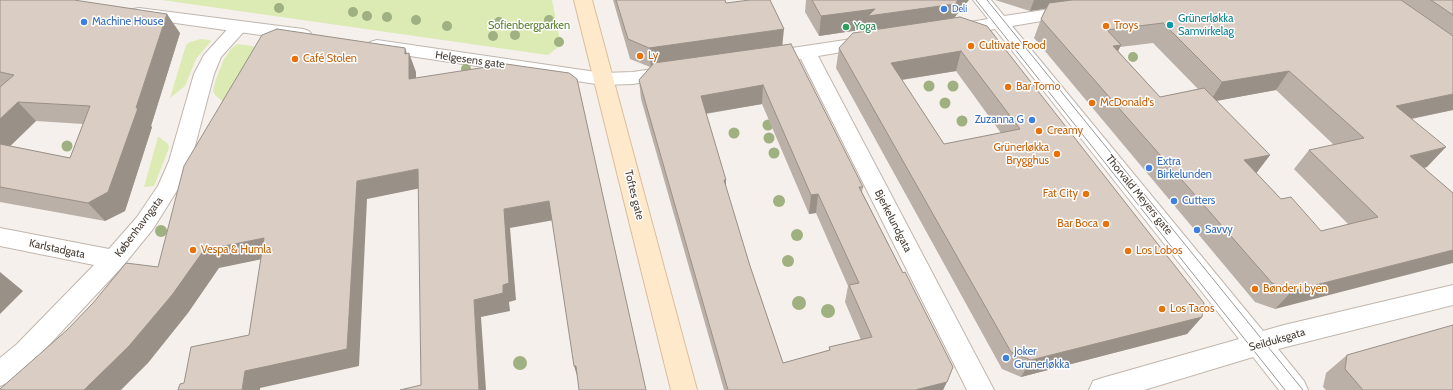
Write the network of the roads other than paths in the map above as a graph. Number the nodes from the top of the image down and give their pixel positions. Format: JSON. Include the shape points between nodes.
{"nodes":[{"id":1,"x":583,"y":0,"type":"edge"},
{"id":2,"x":982,"y":0,"type":"edge"},
{"id":3,"x":1087,"y":9,"type":"edge"},
{"id":4,"x":122,"y":10,"type":"edge"},
{"id":5,"x":1000,"y":22,"type":"junction"},
{"id":6,"x":239,"y":26,"type":"junction"},
{"id":7,"x":940,"y":32,"type":"edge"},
{"id":8,"x":319,"y":38,"type":"edge"},
{"id":9,"x":893,"y":39,"type":"edge"},
{"id":10,"x":358,"y":43,"type":"edge"},
{"id":11,"x":806,"y":51,"type":"junction"},
{"id":12,"x":751,"y":60,"type":"edge"},
{"id":13,"x":688,"y":69,"type":"edge"},
{"id":14,"x":603,"y":79,"type":"junction"},
{"id":15,"x":0,"y":237,"type":"edge"},
{"id":16,"x":114,"y":260,"type":"junction"},
{"id":17,"x":1453,"y":295,"type":"edge"},
{"id":18,"x":1259,"y":345,"type":"junction"},
{"id":19,"x":0,"y":374,"type":"edge"},
{"id":20,"x":684,"y":390,"type":"edge"},
{"id":21,"x":981,"y":390,"type":"edge"},
{"id":22,"x":1102,"y":390,"type":"edge"},
{"id":23,"x":1295,"y":390,"type":"edge"}],
"edges":[{"from":1,"to":14,"type":"main road","name":"Toftes gate"},
{"from":2,"to":5,"type":"street","name":"Thorvald Meyers gate"},
{"from":3,"to":5,"type":"street"},
{"from":4,"to":6,"type":"street"},
{"from":5,"to":7,"type":"street"},
{"from":5,"to":18,"type":"street","name":"Thorvald Meyers gate"},
{"from":6,"to":8,"type":"street"},
{"from":6,"to":16,"type":"street","name":"Københavngata","via":[[213,55],[204,74],[180,161],[167,189],[145,223]]},
{"from":9,"to":11,"type":"street"},
{"from":10,"to":14,"type":"street","name":"Helgesens gate"},
{"from":11,"to":12,"type":"street"},
{"from":11,"to":21,"type":"street","name":"Bjerkelundgata"},
{"from":13,"to":14,"type":"street","name":"Helgesens gate","via":[[633,78]]},
{"from":14,"to":20,"type":"main road","name":"Toftes gate"},
{"from":15,"to":16,"type":"street","name":"Karlstadgata"},
{"from":16,"to":19,"type":"street","name":"Københavngata","via":[[26,352]]},
{"from":17,"to":18,"type":"street","name":"Seilduksgata","via":[[1284,336]]},
{"from":18,"to":22,"type":"street","name":"Seilduksgata"},
{"from":18,"to":23,"type":"street","name":"Thorvald Meyers gate"}]}
